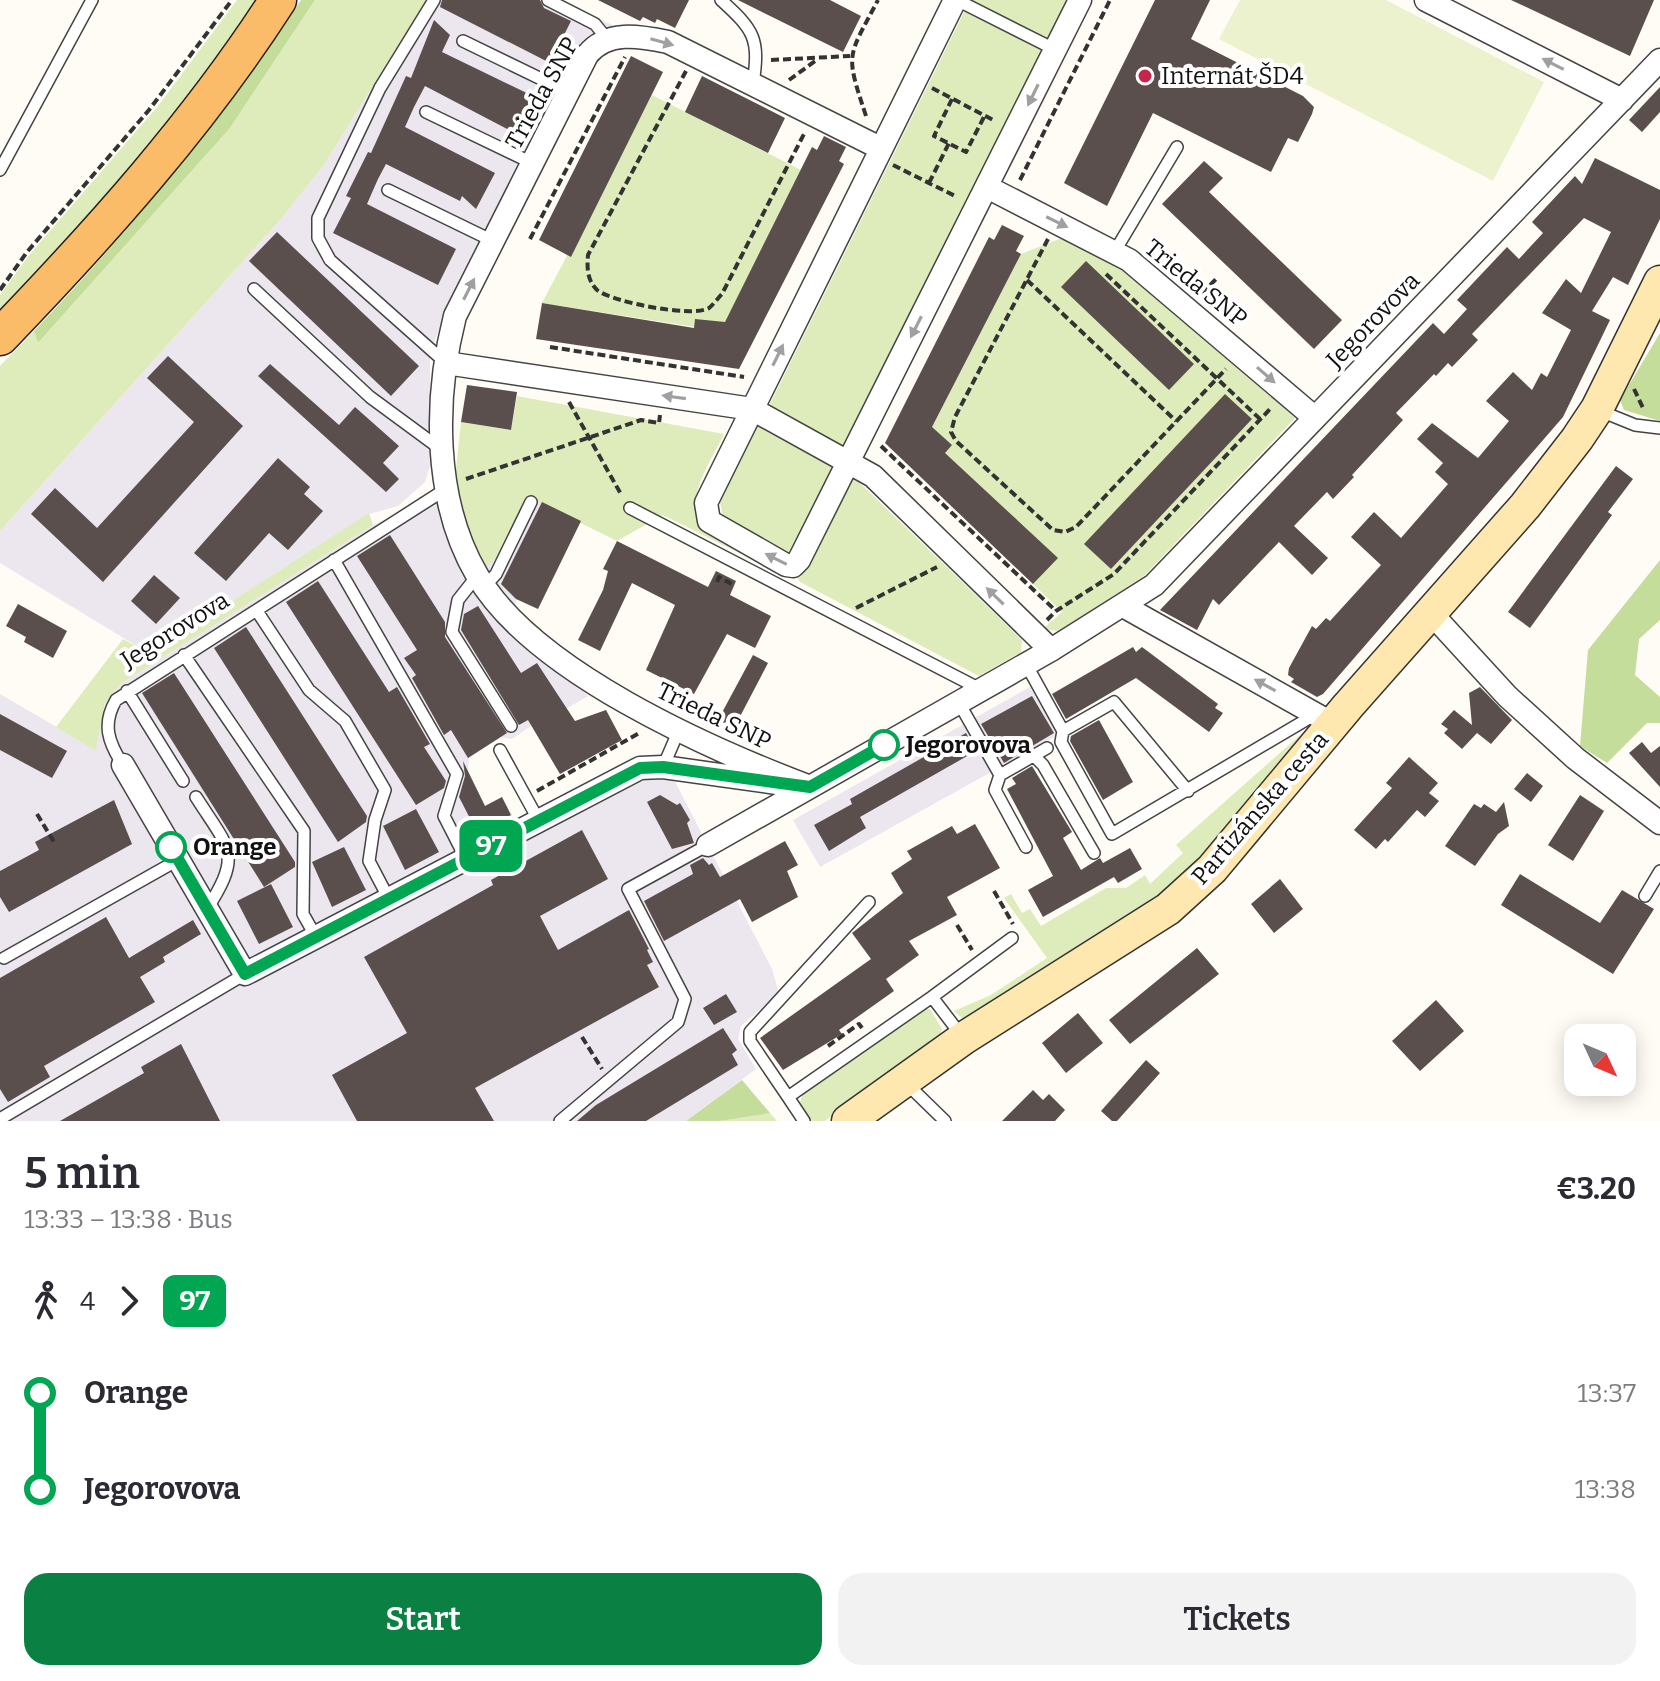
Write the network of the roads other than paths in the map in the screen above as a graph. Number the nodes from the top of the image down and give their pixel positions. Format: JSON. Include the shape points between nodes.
{"nodes":[{"id":1,"x":92,"y":0,"type":"edge"},
{"id":2,"x":278,"y":0,"type":"edge"},
{"id":3,"x":434,"y":0,"type":"edge"},
{"id":4,"x":548,"y":0,"type":"edge"},
{"id":5,"x":721,"y":0,"type":"edge"},
{"id":6,"x":956,"y":0,"type":"edge"},
{"id":7,"x":1080,"y":0,"type":"edge"},
{"id":8,"x":1426,"y":0,"type":"edge"},
{"id":9,"x":607,"y":39,"type":"junction"},
{"id":10,"x":463,"y":41,"type":"dead end"},
{"id":11,"x":1056,"y":50,"type":"junction"},
{"id":12,"x":1660,"y":60,"type":"edge"},
{"id":13,"x":762,"y":89,"type":"junction"},
{"id":14,"x":568,"y":92,"type":"junction"},
{"id":15,"x":1622,"y":100,"type":"junction"},
{"id":16,"x":426,"y":112,"type":"dead end"},
{"id":17,"x":1177,"y":147,"type":"dead end"},
{"id":18,"x":873,"y":148,"type":"junction"},
{"id":19,"x":532,"y":163,"type":"junction"},
{"id":20,"x":0,"y":170,"type":"edge"},
{"id":21,"x":388,"y":190,"type":"dead end"},
{"id":22,"x":982,"y":197,"type":"junction"},
{"id":23,"x":493,"y":241,"type":"junction"},
{"id":24,"x":1109,"y":261,"type":"junction"},
{"id":25,"x":1660,"y":282,"type":"edge"},
{"id":26,"x":254,"y":289,"type":"dead end"},
{"id":27,"x":0,"y":337,"type":"edge"},
{"id":28,"x":446,"y":363,"type":"junction"},
{"id":29,"x":752,"y":409,"type":"junction"},
{"id":30,"x":1597,"y":409,"type":"junction"},
{"id":31,"x":1315,"y":418,"type":"junction"},
{"id":32,"x":1658,"y":428,"type":"edge"},
{"id":33,"x":442,"y":450,"type":"junction"},
{"id":34,"x":848,"y":461,"type":"junction"},
{"id":35,"x":446,"y":489,"type":"junction"},
{"id":36,"x":531,"y":502,"type":"dead end"},
{"id":37,"x":630,"y":508,"type":"road end"},
{"id":38,"x":334,"y":560,"type":"junction"},
{"id":39,"x":481,"y":582,"type":"junction"},
{"id":40,"x":1125,"y":607,"type":"junction"},
{"id":41,"x":257,"y":611,"type":"junction"},
{"id":42,"x":1430,"y":612,"type":"junction"},
{"id":43,"x":1051,"y":650,"type":"junction"},
{"id":44,"x":184,"y":655,"type":"junction"},
{"id":45,"x":1026,"y":664,"type":"junction"},
{"id":46,"x":981,"y":690,"type":"junction"},
{"id":47,"x":127,"y":691,"type":"junction"},
{"id":48,"x":959,"y":703,"type":"junction"},
{"id":49,"x":1325,"y":719,"type":"junction"},
{"id":50,"x":511,"y":726,"type":"dead end"},
{"id":51,"x":670,"y":726,"type":"junction"},
{"id":52,"x":1063,"y":731,"type":"junction"},
{"id":53,"x":1047,"y":748,"type":"dead end"},
{"id":54,"x":500,"y":750,"type":"dead end"},
{"id":55,"x":1034,"y":756,"type":"junction"},
{"id":56,"x":123,"y":765,"type":"joint"},
{"id":57,"x":663,"y":767,"type":"junction"},
{"id":58,"x":1000,"y":775,"type":"junction"},
{"id":59,"x":183,"y":781,"type":"dead end"},
{"id":60,"x":810,"y":787,"type":"junction"},
{"id":61,"x":1188,"y":791,"type":"junction"},
{"id":62,"x":196,"y":797,"type":"dead end"},
{"id":63,"x":539,"y":821,"type":"junction"},
{"id":64,"x":1660,"y":823,"type":"edge"},
{"id":65,"x":708,"y":845,"type":"joint"},
{"id":66,"x":1026,"y":847,"type":"dead end"},
{"id":67,"x":1094,"y":853,"type":"dead end"},
{"id":68,"x":466,"y":859,"type":"junction"},
{"id":69,"x":178,"y":860,"type":"junction"},
{"id":70,"x":1660,"y":871,"type":"edge"},
{"id":71,"x":1645,"y":896,"type":"dead end"},
{"id":72,"x":389,"y":899,"type":"junction"},
{"id":73,"x":869,"y":902,"type":"dead end"},
{"id":74,"x":207,"y":909,"type":"junction"},
{"id":75,"x":316,"y":937,"type":"junction"},
{"id":76,"x":1012,"y":938,"type":"road end"},
{"id":77,"x":4,"y":958,"type":"dead end"},
{"id":78,"x":245,"y":974,"type":"junction"},
{"id":79,"x":932,"y":997,"type":"junction"},
{"id":80,"x":964,"y":1038,"type":"junction"},
{"id":81,"x":903,"y":1080,"type":"junction"},
{"id":82,"x":788,"y":1097,"type":"junction"},
{"id":83,"x":0,"y":1119,"type":"edge"},
{"id":84,"x":560,"y":1121,"type":"edge"},
{"id":85,"x":804,"y":1121,"type":"edge"},
{"id":86,"x":848,"y":1121,"type":"edge"},
{"id":87,"x":945,"y":1121,"type":"edge"}],
"edges":[{"from":1,"to":20,"type":"lane"},
{"from":2,"to":27,"type":"main road","via":[[148,175]]},
{"from":3,"to":28,"type":"lane","via":[[380,88],[318,218],[318,238],[330,260]]},
{"from":4,"to":9,"type":"lane","via":[[595,24]]},
{"from":5,"to":13,"type":"lane","via":[[750,26]]},
{"from":6,"to":11,"type":"lane"},
{"from":6,"to":18,"type":"street"},
{"from":7,"to":11,"type":"street"},
{"from":15,"to":8,"type":"street","one_way":true},
{"from":9,"to":13,"type":"street","name":"Trieda SNP","one_way":true,"via":[[652,38]]},
{"from":9,"to":14,"type":"street","name":"Trieda SNP","via":[[587,55]]},
{"from":10,"to":14,"type":"lane"},
{"from":11,"to":22,"type":"street","one_way":true},
{"from":12,"to":15,"type":"street"},
{"from":13,"to":18,"type":"street","name":"Trieda SNP"},
{"from":14,"to":19,"type":"street","name":"Trieda SNP"},
{"from":15,"to":31,"type":"street","name":"Jegorovova"},
{"from":16,"to":19,"type":"lane"},
{"from":17,"to":24,"type":"lane"},
{"from":29,"to":18,"type":"street","one_way":true},
{"from":19,"to":23,"type":"street","name":"Trieda SNP"},
{"from":21,"to":23,"type":"lane"},
{"from":22,"to":24,"type":"street","name":"Trieda SNP","one_way":true},
{"from":22,"to":34,"type":"street","one_way":true},
{"from":28,"to":23,"type":"street","name":"Trieda SNP","one_way":true,"via":[[455,316]]},
{"from":24,"to":31,"type":"street","name":"Trieda SNP","one_way":true,"via":[[1173,293]]},
{"from":25,"to":30,"type":"street","name":"Partizánska cesta"},
{"from":26,"to":33,"type":"lane","via":[[370,397]]},
{"from":29,"to":28,"type":"street","one_way":true},
{"from":28,"to":33,"type":"street","name":"Trieda SNP"},
{"from":29,"to":34,"type":"street"},
{"from":34,"to":29,"type":"street","one_way":true,"via":[[799,560],[786,565],[718,528],[706,513],[706,503]]},
{"from":30,"to":32,"type":"lane"},
{"from":30,"to":42,"type":"street","name":"Partizánska cesta","via":[[1525,506]]},
{"from":31,"to":40,"type":"street","name":"Jegorovova","via":[[1154,585]]},
{"from":33,"to":35,"type":"street","name":"Trieda SNP"},
{"from":43,"to":34,"type":"street","one_way":true,"via":[[873,476]]},
{"from":35,"to":38,"type":"lane","name":"Jegorovova"},
{"from":35,"to":39,"type":"street","name":"Trieda SNP","via":[[459,538]]},
{"from":36,"to":39,"type":"lane","via":[[496,574]]},
{"from":37,"to":46,"type":"lane"},
{"from":38,"to":41,"type":"lane","name":"Jegorovova"},
{"from":38,"to":68,"type":"lane","via":[[457,774],[444,816]]},
{"from":39,"to":50,"type":"lane","via":[[458,600],[452,632]]},
{"from":39,"to":51,"type":"street","name":"Trieda SNP","via":[[520,626],[579,673]]},
{"from":40,"to":43,"type":"street","name":"Jegorovova"},
{"from":49,"to":40,"type":"street","one_way":true},
{"from":41,"to":44,"type":"lane","name":"Jegorovova"},
{"from":41,"to":72,"type":"lane","via":[[309,690],[345,721],[385,790],[369,861]]},
{"from":42,"to":49,"type":"street","name":"Partizánska cesta"},
{"from":42,"to":64,"type":"street","via":[[1507,696],[1575,758]]},
{"from":43,"to":45,"type":"street","name":"Jegorovova"},
{"from":44,"to":47,"type":"lane","name":"Jegorovova"},
{"from":44,"to":75,"type":"lane","via":[[304,831],[303,914]]},
{"from":45,"to":46,"type":"street","name":"Jegorovova"},
{"from":45,"to":52,"type":"lane"},
{"from":46,"to":48,"type":"street","name":"Jegorovova"},
{"from":47,"to":56,"type":"lane","name":"Jegorovova","via":[[108,714],[107,732]]},
{"from":47,"to":59,"type":"lane"},
{"from":48,"to":58,"type":"lane"},
{"from":48,"to":60,"type":"street","name":"Jegorovova"},
{"from":49,"to":61,"type":"lane"},
{"from":49,"to":80,"type":"street","name":"Partizánska cesta","via":[[1212,869],[1168,909]]},
{"from":51,"to":57,"type":"lane"},
{"from":51,"to":60,"type":"street","name":"Trieda SNP"},
{"from":52,"to":61,"type":"lane","via":[[1114,702]]},
{"from":52,"to":61,"type":"lane","via":[[1061,742],[1112,834]]},
{"from":53,"to":55,"type":"lane"},
{"from":54,"to":63,"type":"lane"},
{"from":55,"to":58,"type":"lane"},
{"from":55,"to":67,"type":"lane"},
{"from":56,"to":69,"type":"street","name":"Jegorovova"},
{"from":57,"to":60,"type":"street"},
{"from":57,"to":63,"type":"street","via":[[640,768]]},
{"from":58,"to":66,"type":"lane","via":[[995,790]]},
{"from":60,"to":65,"type":"street","name":"Jegorovova"},
{"from":62,"to":74,"type":"lane","via":[[230,856],[227,878]]},
{"from":63,"to":68,"type":"street"},
{"from":65,"to":84,"type":"lane","via":[[628,889],[685,999],[678,1022]]},
{"from":68,"to":72,"type":"street"},
{"from":69,"to":74,"type":"street","name":"Jegorovova"},
{"from":69,"to":77,"type":"lane"},
{"from":70,"to":71,"type":"lane"},
{"from":72,"to":75,"type":"street"},
{"from":73,"to":82,"type":"lane","via":[[750,1032],[750,1041]]},
{"from":74,"to":78,"type":"street","name":"Jegorovova"},
{"from":75,"to":78,"type":"street"},
{"from":76,"to":79,"type":"lane"},
{"from":78,"to":83,"type":"lane"},
{"from":79,"to":80,"type":"lane"},
{"from":79,"to":82,"type":"lane"},
{"from":80,"to":81,"type":"street","name":"Partizánska cesta"},
{"from":81,"to":86,"type":"street","name":"Partizánska cesta"},
{"from":81,"to":87,"type":"lane"},
{"from":82,"to":85,"type":"lane"}]}
